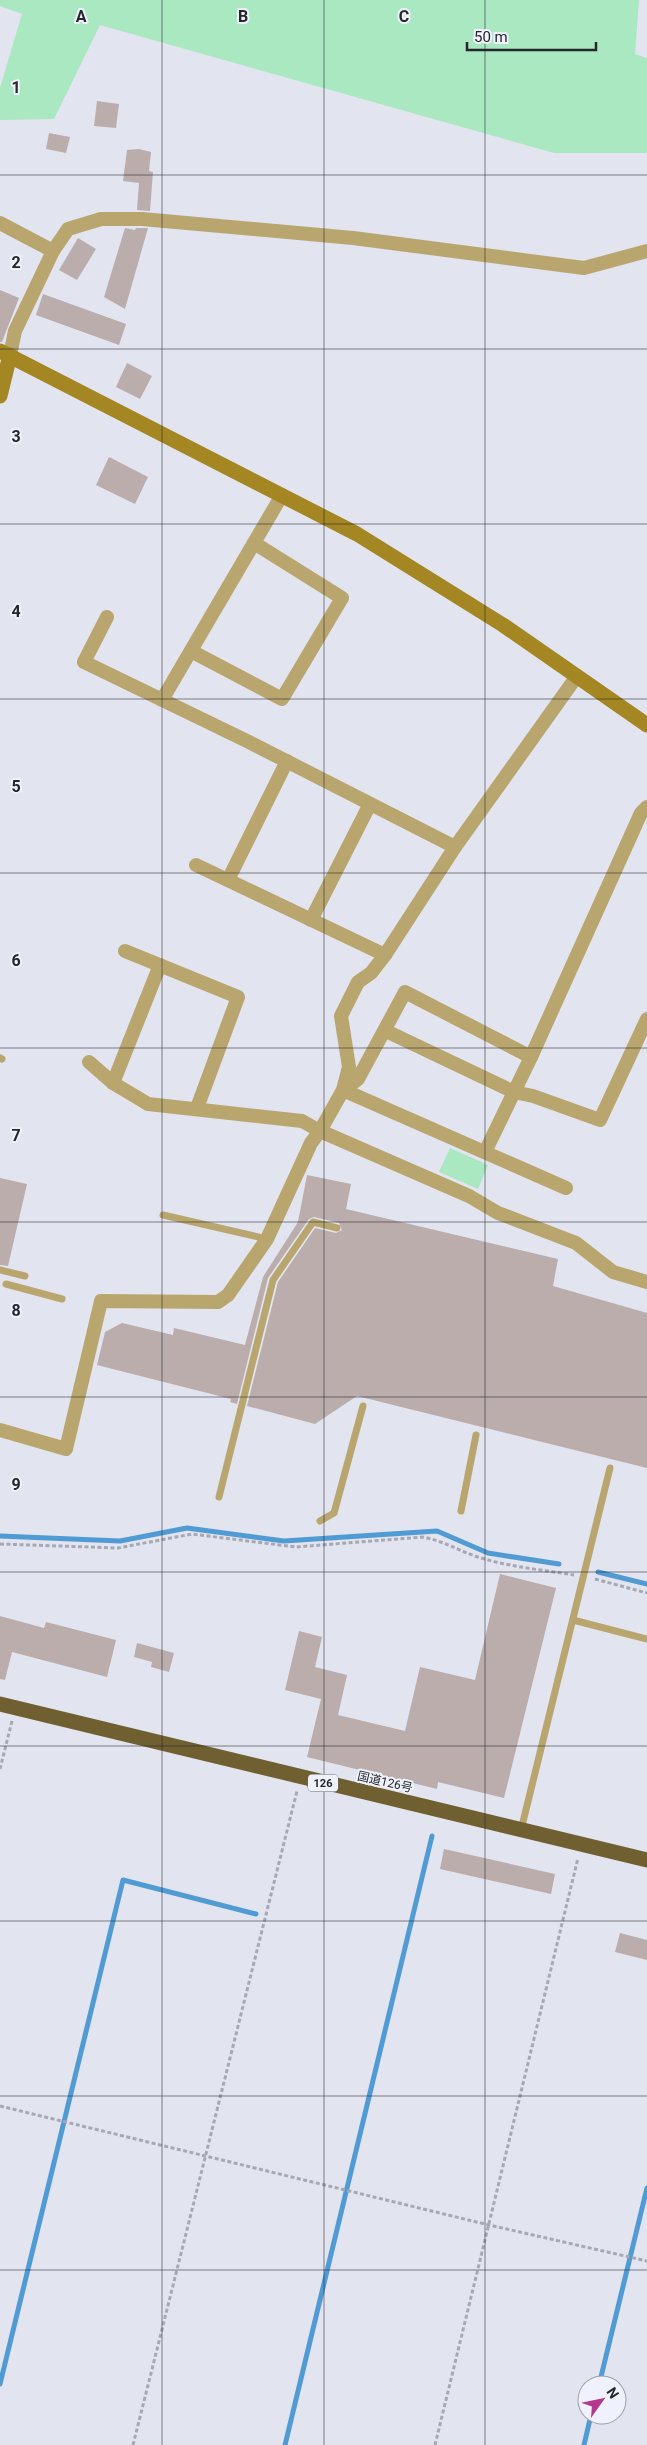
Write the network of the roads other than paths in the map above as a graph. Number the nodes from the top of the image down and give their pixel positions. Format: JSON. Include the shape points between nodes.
{"nodes":[{"id":1,"x":0,"y":223,"type":"edge"},
{"id":2,"x":53,"y":251,"type":"junction"},
{"id":3,"x":647,"y":251,"type":"edge"},
{"id":4,"x":5,"y":353,"type":"edge"},
{"id":5,"x":0,"y":396,"type":"edge"},
{"id":6,"x":282,"y":495,"type":"junction"},
{"id":7,"x":254,"y":543,"type":"junction"},
{"id":8,"x":107,"y":617,"type":"dead end"},
{"id":9,"x":191,"y":651,"type":"junction"},
{"id":10,"x":577,"y":676,"type":"junction"},
{"id":11,"x":162,"y":700,"type":"junction"},
{"id":12,"x":647,"y":725,"type":"edge"},
{"id":13,"x":287,"y":761,"type":"junction"},
{"id":14,"x":370,"y":804,"type":"junction"},
{"id":15,"x":647,"y":807,"type":"edge"},
{"id":16,"x":455,"y":848,"type":"junction"},
{"id":17,"x":196,"y":865,"type":"dead end"},
{"id":18,"x":228,"y":880,"type":"junction"},
{"id":19,"x":311,"y":920,"type":"junction"},
{"id":20,"x":125,"y":951,"type":"dead end"},
{"id":21,"x":385,"y":955,"type":"junction"},
{"id":22,"x":160,"y":965,"type":"junction"},
{"id":23,"x":647,"y":1019,"type":"edge"},
{"id":24,"x":386,"y":1030,"type":"junction"},
{"id":25,"x":531,"y":1057,"type":"junction"},
{"id":26,"x":88,"y":1062,"type":"dead end"},
{"id":27,"x":113,"y":1083,"type":"junction"},
{"id":28,"x":344,"y":1090,"type":"junction"},
{"id":29,"x":514,"y":1092,"type":"junction"},
{"id":30,"x":196,"y":1108,"type":"junction"},
{"id":31,"x":320,"y":1131,"type":"junction"},
{"id":32,"x":485,"y":1152,"type":"junction"},
{"id":33,"x":566,"y":1188,"type":"dead end"},
{"id":34,"x":163,"y":1215,"type":"dead end"},
{"id":35,"x":336,"y":1228,"type":"dead end"},
{"id":36,"x":267,"y":1239,"type":"junction"},
{"id":37,"x":0,"y":1270,"type":"edge"},
{"id":38,"x":25,"y":1276,"type":"dead end"},
{"id":39,"x":647,"y":1282,"type":"edge"},
{"id":40,"x":6,"y":1284,"type":"dead end"},
{"id":41,"x":62,"y":1299,"type":"dead end"},
{"id":42,"x":363,"y":1406,"type":"dead end"},
{"id":43,"x":0,"y":1430,"type":"edge"},
{"id":44,"x":476,"y":1435,"type":"dead end"},
{"id":45,"x":610,"y":1468,"type":"dead end"},
{"id":46,"x":219,"y":1497,"type":"dead end"},
{"id":47,"x":461,"y":1511,"type":"dead end"},
{"id":48,"x":320,"y":1522,"type":"dead end"},
{"id":49,"x":572,"y":1620,"type":"junction"},
{"id":50,"x":647,"y":1639,"type":"edge"},
{"id":51,"x":0,"y":1704,"type":"edge"},
{"id":52,"x":521,"y":1830,"type":"junction"},
{"id":53,"x":647,"y":1860,"type":"edge"}],
"edges":[{"from":1,"to":2,"type":"street"},
{"from":2,"to":3,"type":"street","via":[[68,229],[101,219],[142,219],[353,238],[584,268]]},
{"from":2,"to":4,"type":"street"},
{"from":4,"to":5,"type":"street"},
{"from":4,"to":6,"type":"street"},
{"from":6,"to":7,"type":"street"},
{"from":6,"to":10,"type":"street","via":[[358,534],[503,625]]},
{"from":7,"to":9,"type":"street"},
{"from":7,"to":9,"type":"street","via":[[342,598],[282,699]]},
{"from":8,"to":11,"type":"street","via":[[84,662]]},
{"from":9,"to":11,"type":"street"},
{"from":10,"to":12,"type":"street"},
{"from":10,"to":16,"type":"street"},
{"from":11,"to":13,"type":"street"},
{"from":13,"to":14,"type":"street"},
{"from":13,"to":18,"type":"street"},
{"from":14,"to":16,"type":"street"},
{"from":14,"to":19,"type":"street"},
{"from":15,"to":25,"type":"street","via":[[641,813]]},
{"from":16,"to":21,"type":"street"},
{"from":17,"to":18,"type":"street"},
{"from":18,"to":19,"type":"street"},
{"from":19,"to":21,"type":"street"},
{"from":20,"to":22,"type":"street"},
{"from":21,"to":28,"type":"street","via":[[358,982],[341,1016],[349,1067]]},
{"from":22,"to":27,"type":"street"},
{"from":22,"to":30,"type":"street","via":[[238,997]]},
{"from":23,"to":29,"type":"street","via":[[600,1120]]},
{"from":24,"to":25,"type":"street","via":[[405,992]]},
{"from":24,"to":28,"type":"street","via":[[358,1079]]},
{"from":24,"to":29,"type":"street"},
{"from":25,"to":29,"type":"street"},
{"from":26,"to":27,"type":"street"},
{"from":27,"to":30,"type":"street","via":[[148,1104]]},
{"from":28,"to":31,"type":"street"},
{"from":28,"to":32,"type":"street"},
{"from":29,"to":32,"type":"street"},
{"from":30,"to":31,"type":"street","via":[[302,1121]]},
{"from":31,"to":36,"type":"street","via":[[311,1143]]},
{"from":31,"to":39,"type":"street","via":[[469,1196],[498,1213],[576,1243],[612,1272]]},
{"from":32,"to":33,"type":"street"},
{"from":34,"to":36,"type":"lane"},
{"from":35,"to":46,"type":"lane","via":[[313,1222],[273,1280]]},
{"from":36,"to":43,"type":"street","via":[[228,1295],[218,1302],[102,1301],[66,1448]]},
{"from":37,"to":38,"type":"lane"},
{"from":40,"to":41,"type":"lane"},
{"from":42,"to":48,"type":"lane","via":[[334,1512]]},
{"from":44,"to":47,"type":"lane"},
{"from":45,"to":49,"type":"lane"},
{"from":49,"to":50,"type":"lane"},
{"from":49,"to":52,"type":"lane"},
{"from":51,"to":52,"type":"highway","name":"国道126号","number":"126"},
{"from":52,"to":53,"type":"highway","name":"国道126号","number":"126"}]}
